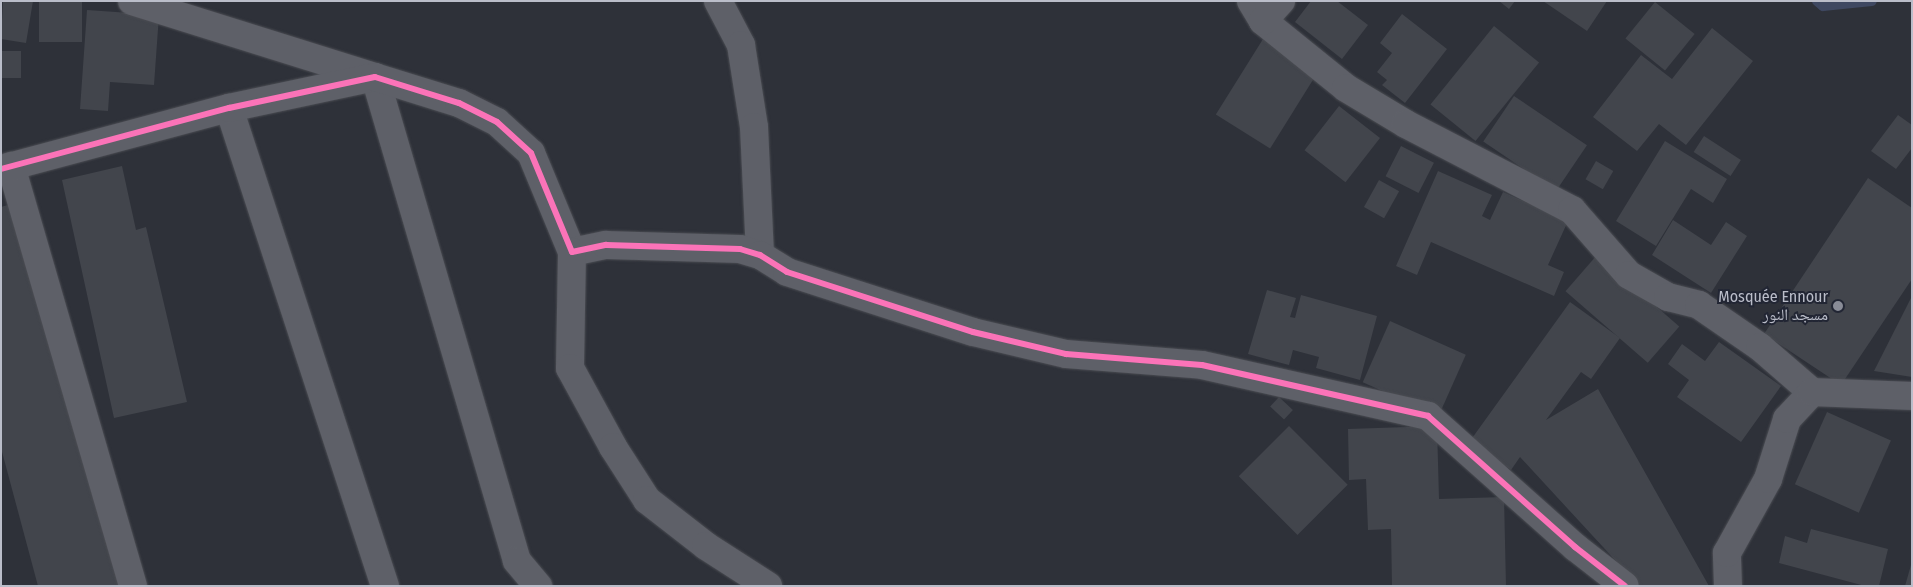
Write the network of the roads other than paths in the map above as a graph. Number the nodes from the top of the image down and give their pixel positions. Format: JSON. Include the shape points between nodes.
{"nodes":[{"id":1,"x":132,"y":1,"type":"edge"},
{"id":2,"x":718,"y":1,"type":"edge"},
{"id":3,"x":1281,"y":1,"type":"edge"},
{"id":4,"x":1257,"y":11,"type":"edge"},
{"id":5,"x":375,"y":77,"type":"junction"},
{"id":6,"x":229,"y":108,"type":"junction"},
{"id":7,"x":6,"y":168,"type":"edge"},
{"id":8,"x":572,"y":252,"type":"junction"},
{"id":9,"x":760,"y":254,"type":"junction"},
{"id":10,"x":1812,"y":392,"type":"junction"},
{"id":11,"x":1912,"y":396,"type":"edge"},
{"id":12,"x":133,"y":586,"type":"edge"},
{"id":13,"x":385,"y":586,"type":"edge"},
{"id":14,"x":538,"y":586,"type":"edge"},
{"id":15,"x":768,"y":586,"type":"edge"},
{"id":16,"x":1625,"y":586,"type":"edge"},
{"id":17,"x":1728,"y":586,"type":"edge"}],
"edges":[{"from":1,"to":5,"type":"street"},
{"from":2,"to":9,"type":"street","via":[[742,54],[754,127]]},
{"from":3,"to":4,"type":"street"},
{"from":4,"to":10,"type":"street","via":[[1346,88],[1406,124],[1572,210],[1629,275],[1668,297],[1699,304],[1760,347]]},
{"from":5,"to":6,"type":"street"},
{"from":5,"to":8,"type":"street","via":[[459,103],[497,122],[531,153]]},
{"from":5,"to":14,"type":"street","via":[[516,562]]},
{"from":6,"to":7,"type":"street"},
{"from":6,"to":13,"type":"street"},
{"from":7,"to":12,"type":"street"},
{"from":8,"to":9,"type":"street","via":[[606,245],[740,250]]},
{"from":8,"to":15,"type":"street","via":[[570,368],[613,447],[647,500],[706,546]]},
{"from":9,"to":16,"type":"street","via":[[787,272],[973,332],[1066,354],[1202,365],[1428,416],[1575,547]]},
{"from":10,"to":11,"type":"street"},
{"from":10,"to":17,"type":"street","via":[[1787,419],[1768,479],[1727,554]]}]}
